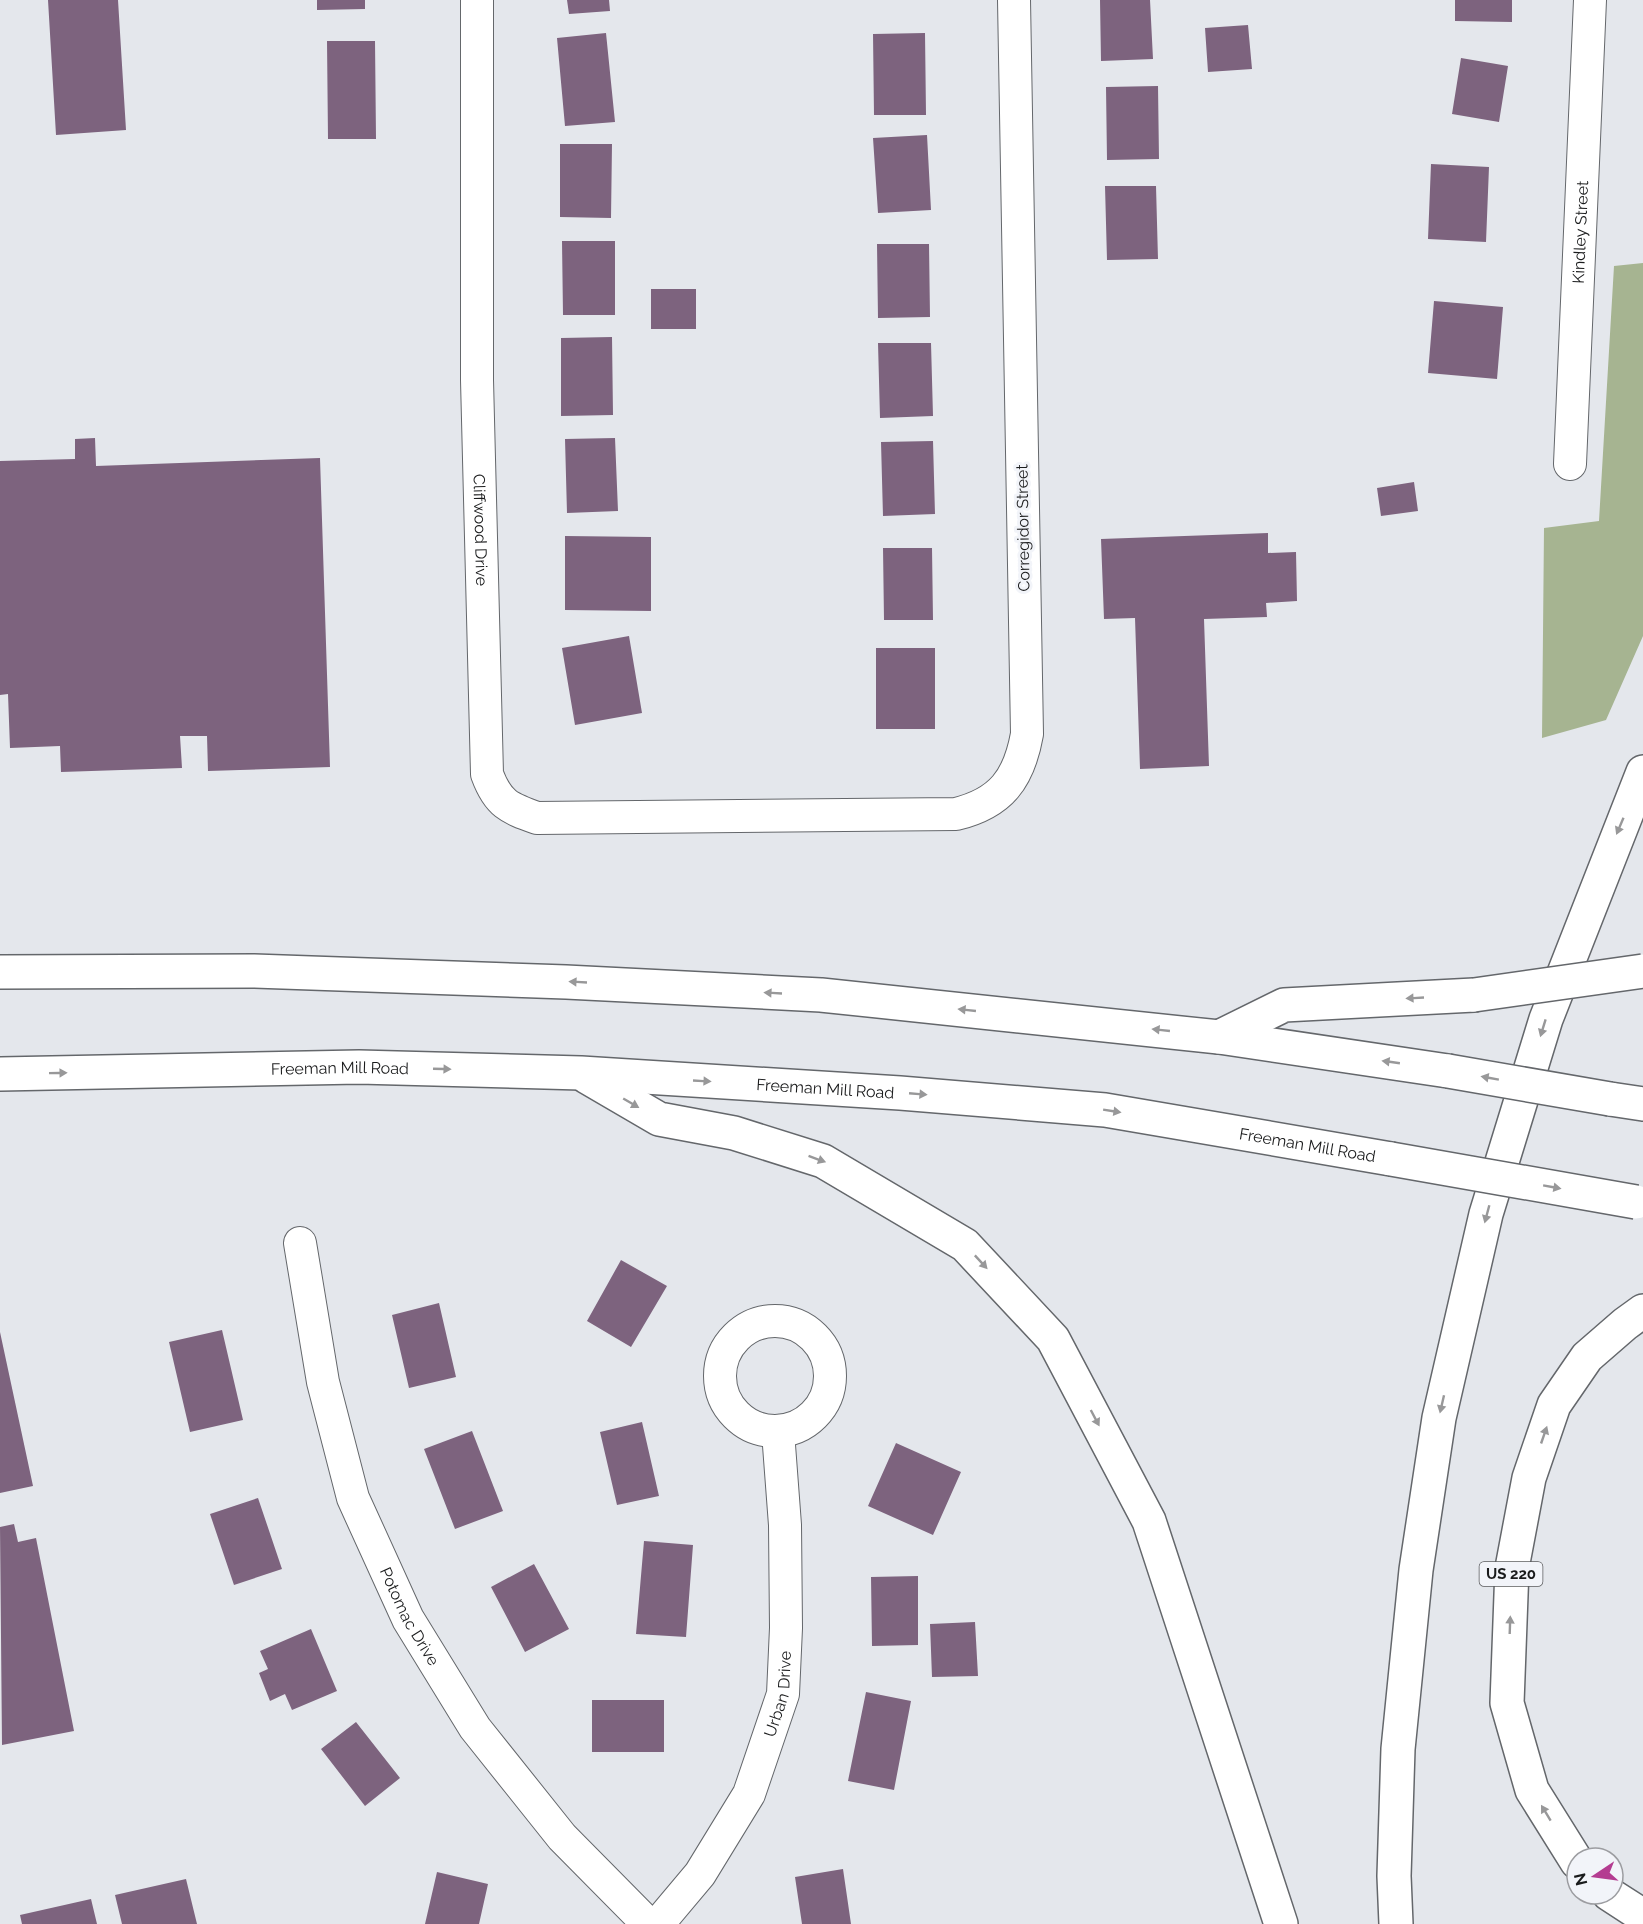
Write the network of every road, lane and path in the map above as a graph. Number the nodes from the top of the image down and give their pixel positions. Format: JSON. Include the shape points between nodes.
{"nodes":[{"id":1,"x":477,"y":0,"type":"edge"},
{"id":2,"x":1014,"y":0,"type":"edge"},
{"id":3,"x":1590,"y":0,"type":"edge"},
{"id":4,"x":1570,"y":464,"type":"dead end"},
{"id":5,"x":1643,"y":772,"type":"edge"},
{"id":6,"x":750,"y":818,"type":"joint"},
{"id":7,"x":1643,"y":971,"type":"edge"},
{"id":8,"x":0,"y":972,"type":"edge"},
{"id":9,"x":1219,"y":1037,"type":"junction"},
{"id":10,"x":0,"y":1074,"type":"edge"},
{"id":11,"x":581,"y":1074,"type":"junction"},
{"id":12,"x":1643,"y":1104,"type":"edge"},
{"id":13,"x":1639,"y":1202,"type":"edge"},
{"id":14,"x":300,"y":1243,"type":"dead end"},
{"id":15,"x":1643,"y":1311,"type":"edge"},
{"id":16,"x":778,"y":1432,"type":"dead end"},
{"id":17,"x":1567,"y":1846,"type":"edge"},
{"id":18,"x":1625,"y":1904,"type":"edge"},
{"id":19,"x":1643,"y":1916,"type":"edge"},
{"id":20,"x":648,"y":1924,"type":"edge"},
{"id":21,"x":658,"y":1924,"type":"edge"},
{"id":22,"x":1281,"y":1924,"type":"edge"},
{"id":23,"x":1396,"y":1924,"type":"edge"}],
"edges":[{"from":1,"to":6,"type":"street","name":"Cliffwood Drive","via":[[477,380],[487,774],[504,804],[537,818]]},
{"from":2,"to":6,"type":"street","name":"Corregidor Street","via":[[1027,734],[1023,759],[1015,775],[991,801],[956,814]]},
{"from":3,"to":4,"type":"street","name":"Kindley Street"},
{"from":5,"to":23,"type":"highway","one_way":true,"via":[[1546,1019],[1486,1214],[1438,1418],[1416,1570],[1398,1749]]},
{"from":7,"to":9,"type":"highway","one_way":true,"bridge":true,"via":[[1474,995],[1284,1005]]},
{"from":9,"to":8,"type":"highway","one_way":true,"via":[[821,995],[254,971]]},
{"from":12,"to":9,"type":"highway","one_way":true,"bridge":true},
{"from":10,"to":11,"type":"highway","name":"Freeman Mill Road","one_way":true,"via":[[358,1066]]},
{"from":11,"to":13,"type":"highway","name":"Freeman Mill Road","one_way":true,"bridge":true,"via":[[1105,1110]]},
{"from":11,"to":22,"type":"highway","one_way":true,"via":[[659,1119],[734,1133],[822,1161],[965,1245],[1053,1339],[1149,1521]]},
{"from":14,"to":20,"type":"street","name":"Potomac Drive","via":[[323,1382],[353,1498],[408,1619],[475,1728],[562,1838]]},
{"from":17,"to":15,"type":"highway","number":"US 220","one_way":true,"via":[[1532,1790],[1507,1703],[1512,1568],[1529,1478],[1554,1405],[1587,1357]]},
{"from":16,"to":21,"type":"street","name":"Urban Drive","via":[[785,1525],[783,1694],[749,1794],[700,1874]]},
{"from":18,"to":19,"type":"highway"}]}
